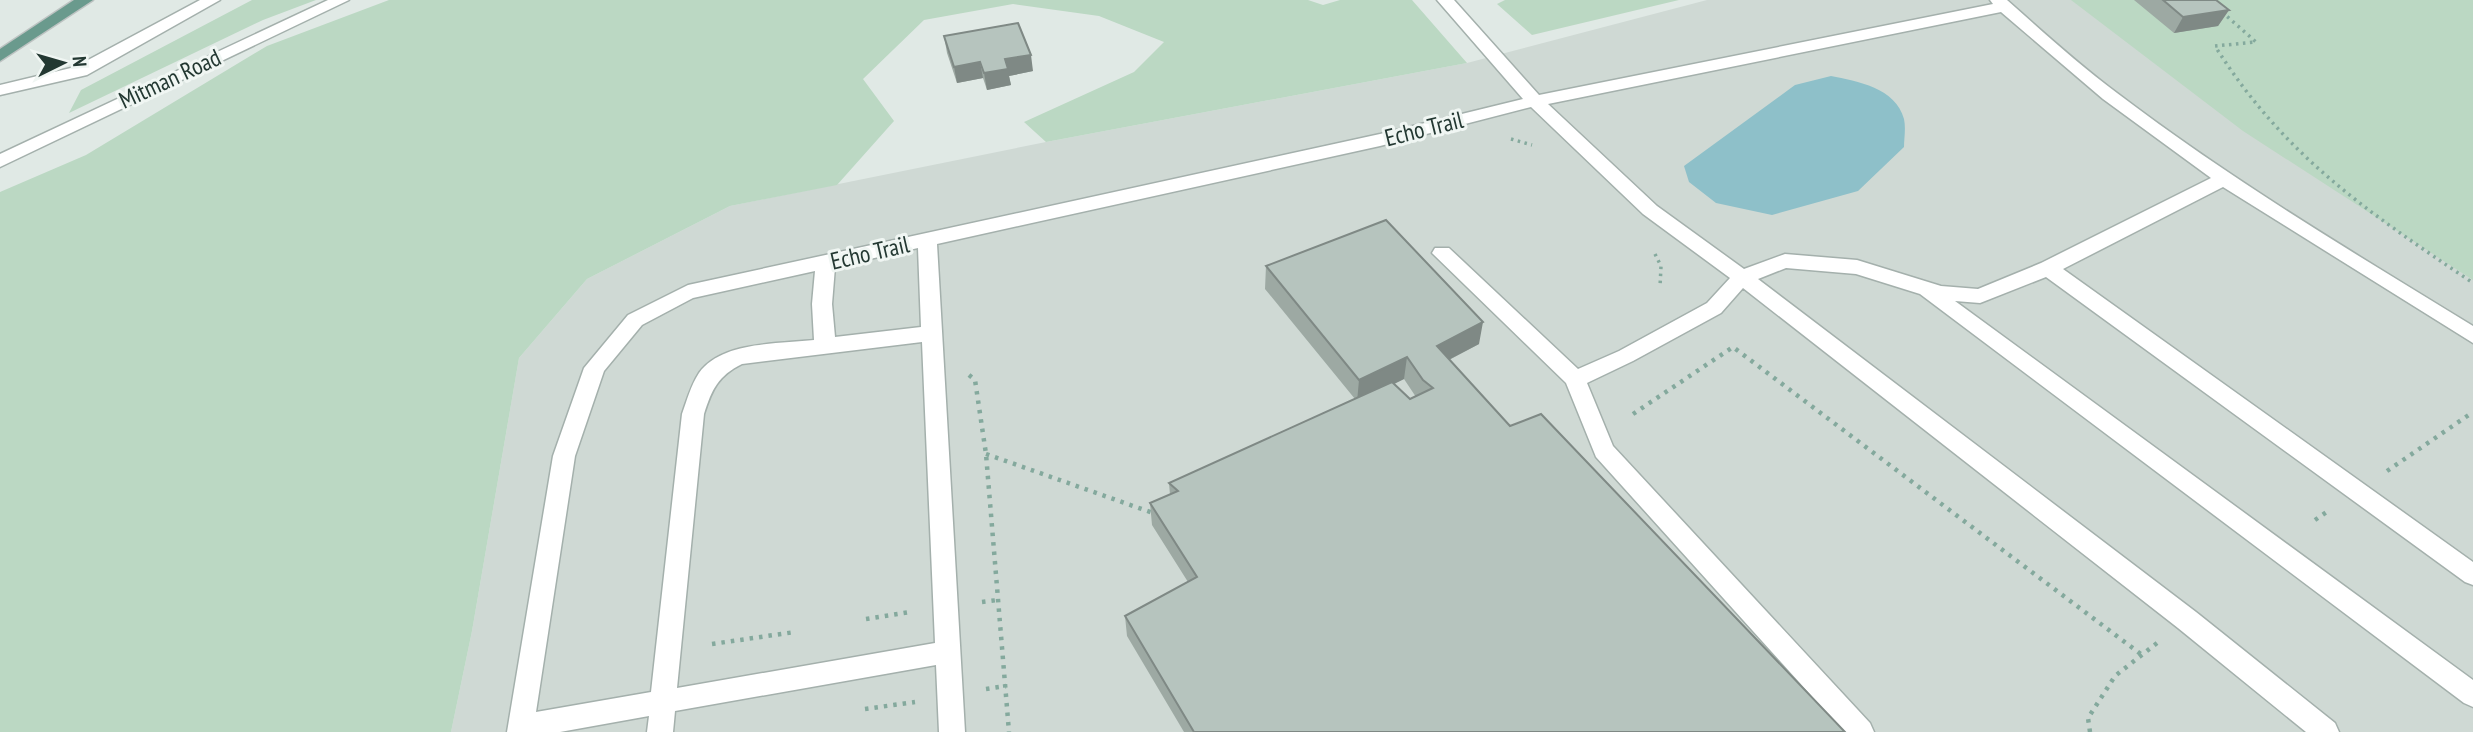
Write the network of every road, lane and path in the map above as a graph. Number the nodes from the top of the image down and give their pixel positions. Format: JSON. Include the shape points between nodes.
{"nodes":[{"id":1,"x":85,"y":0,"type":"edge"},
{"id":2,"x":204,"y":0,"type":"edge"},
{"id":3,"x":212,"y":0,"type":"edge"},
{"id":4,"x":341,"y":0,"type":"edge"},
{"id":5,"x":1446,"y":0,"type":"edge"},
{"id":6,"x":2002,"y":3,"type":"edge"},
{"id":7,"x":2217,"y":8,"type":"edge"},
{"id":8,"x":191,"y":12,"type":"junction"},
{"id":9,"x":0,"y":56,"type":"edge"},
{"id":10,"x":0,"y":90,"type":"edge"},
{"id":11,"x":1535,"y":101,"type":"junction"},
{"id":12,"x":1502,"y":138,"type":"dead end"},
{"id":13,"x":1540,"y":147,"type":"dead end"},
{"id":14,"x":0,"y":161,"type":"edge"},
{"id":15,"x":2222,"y":180,"type":"junction"},
{"id":16,"x":927,"y":240,"type":"junction"},
{"id":17,"x":1652,"y":249,"type":"dead end"},
{"id":18,"x":1443,"y":253,"type":"dead end"},
{"id":19,"x":825,"y":263,"type":"junction"},
{"id":20,"x":2048,"y":268,"type":"junction"},
{"id":21,"x":1742,"y":277,"type":"junction"},
{"id":22,"x":2473,"y":283,"type":"edge"},
{"id":23,"x":1660,"y":287,"type":"dead end"},
{"id":24,"x":1921,"y":287,"type":"junction"},
{"id":25,"x":932,"y":332,"type":"junction"},
{"id":26,"x":2473,"y":336,"type":"edge"},
{"id":27,"x":825,"y":347,"type":"junction"},
{"id":28,"x":967,"y":373,"type":"dead end"},
{"id":29,"x":1575,"y":379,"type":"junction"},
{"id":30,"x":2473,"y":412,"type":"edge"},
{"id":31,"x":1633,"y":414,"type":"dead end"},
{"id":32,"x":986,"y":454,"type":"junction"},
{"id":33,"x":2378,"y":477,"type":"dead end"},
{"id":34,"x":1154,"y":513,"type":"edge"},
{"id":35,"x":2473,"y":575,"type":"edge"},
{"id":36,"x":915,"y":612,"type":"dead end"},
{"id":37,"x":866,"y":619,"type":"dead end"},
{"id":38,"x":795,"y":632,"type":"dead end"},
{"id":39,"x":2167,"y":636,"type":"dead end"},
{"id":40,"x":712,"y":644,"type":"dead end"},
{"id":41,"x":946,"y":652,"type":"junction"},
{"id":42,"x":2142,"y":655,"type":"junction"},
{"id":43,"x":2473,"y":695,"type":"edge"},
{"id":44,"x":923,"y":701,"type":"dead end"},
{"id":45,"x":662,"y":703,"type":"junction"},
{"id":46,"x":865,"y":709,"type":"dead end"},
{"id":47,"x":520,"y":729,"type":"edge"},
{"id":48,"x":660,"y":732,"type":"edge"},
{"id":49,"x":951,"y":732,"type":"edge"},
{"id":50,"x":1009,"y":732,"type":"edge"},
{"id":51,"x":1861,"y":732,"type":"edge"},
{"id":52,"x":2090,"y":732,"type":"edge"},
{"id":53,"x":2326,"y":732,"type":"edge"}],
"edges":[{"from":1,"to":9,"type":"main road"},
{"from":2,"to":8,"type":"street"},
{"from":3,"to":8,"type":"street"},
{"from":4,"to":14,"type":"street","name":"Mitman Road"},
{"from":5,"to":11,"type":"street"},
{"from":6,"to":11,"type":"street","name":"Echo Trail"},
{"from":6,"to":15,"type":"street","via":[[2062,58]]},
{"from":7,"to":22,"type":"path","via":[[2256,42],[2216,46],[2269,122],[2314,170]]},
{"from":8,"to":10,"type":"street","via":[[81,71]]},
{"from":11,"to":16,"type":"street","name":"Echo Trail"},
{"from":11,"to":21,"type":"street","via":[[1650,210]]},
{"from":12,"to":13,"type":"path"},
{"from":15,"to":20,"type":"street"},
{"from":15,"to":26,"type":"street"},
{"from":16,"to":19,"type":"street","name":"Echo Trail"},
{"from":16,"to":25,"type":"street"},
{"from":17,"to":23,"type":"path","via":[[1661,266]]},
{"from":18,"to":29,"type":"street"},
{"from":19,"to":27,"type":"street"},
{"from":19,"to":47,"type":"street","name":"Echo Trail","via":[[688,292],[635,320],[595,368],[564,456]]},
{"from":20,"to":24,"type":"street","via":[[1980,296]]},
{"from":20,"to":35,"type":"street"},
{"from":21,"to":24,"type":"street","via":[[1785,261],[1857,267]]},
{"from":21,"to":29,"type":"street","via":[[1714,308]]},
{"from":21,"to":53,"type":"street"},
{"from":24,"to":43,"type":"street"},
{"from":25,"to":27,"type":"street"},
{"from":25,"to":41,"type":"street"},
{"from":27,"to":45,"type":"street","via":[[738,357],[714,368],[703,382],[693,414]]},
{"from":28,"to":32,"type":"path","via":[[975,380]]},
{"from":29,"to":51,"type":"street","via":[[1604,451]]},
{"from":30,"to":33,"type":"path"},
{"from":31,"to":42,"type":"path","via":[[1733,347]]},
{"from":32,"to":34,"type":"path"},
{"from":32,"to":50,"type":"path"},
{"from":36,"to":37,"type":"path"},
{"from":38,"to":40,"type":"path"},
{"from":39,"to":42,"type":"path"},
{"from":41,"to":45,"type":"street"},
{"from":41,"to":49,"type":"street"},
{"from":42,"to":52,"type":"path","via":[[2115,676],[2088,718]]},
{"from":44,"to":46,"type":"path"},
{"from":45,"to":47,"type":"street"},
{"from":45,"to":48,"type":"street"}]}
